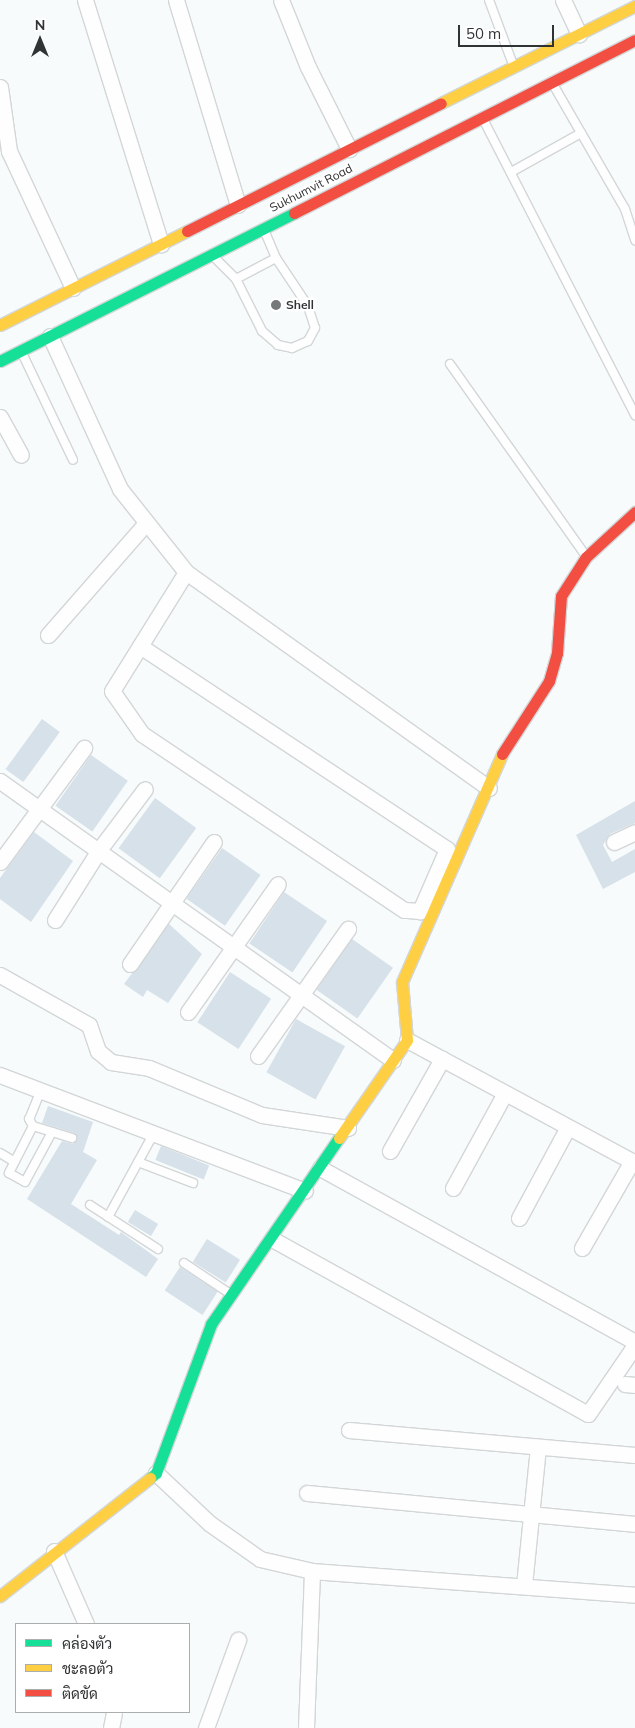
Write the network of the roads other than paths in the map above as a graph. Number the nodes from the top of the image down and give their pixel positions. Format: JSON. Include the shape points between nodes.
{"nodes":[{"id":1,"x":85,"y":0,"type":"edge"},
{"id":2,"x":176,"y":0,"type":"edge"},
{"id":3,"x":282,"y":0,"type":"edge"},
{"id":4,"x":489,"y":0,"type":"edge"},
{"id":5,"x":563,"y":0,"type":"edge"},
{"id":6,"x":635,"y":6,"type":"edge"},
{"id":7,"x":579,"y":34,"type":"junction"},
{"id":8,"x":635,"y":40,"type":"edge"},
{"id":9,"x":514,"y":66,"type":"junction"},
{"id":10,"x":552,"y":82,"type":"junction"},
{"id":11,"x":0,"y":87,"type":"edge"},
{"id":12,"x":482,"y":117,"type":"junction"},
{"id":13,"x":581,"y":133,"type":"junction"},
{"id":14,"x":349,"y":149,"type":"junction"},
{"id":15,"x":513,"y":171,"type":"junction"},
{"id":16,"x":238,"y":205,"type":"junction"},
{"id":17,"x":263,"y":228,"type":"junction"},
{"id":18,"x":635,"y":240,"type":"edge"},
{"id":19,"x":161,"y":244,"type":"junction"},
{"id":20,"x":211,"y":254,"type":"junction"},
{"id":21,"x":276,"y":258,"type":"junction"},
{"id":22,"x":236,"y":279,"type":"junction"},
{"id":23,"x":73,"y":288,"type":"junction"},
{"id":24,"x":0,"y":325,"type":"edge"},
{"id":25,"x":50,"y":336,"type":"junction"},
{"id":26,"x":21,"y":350,"type":"junction"},
{"id":27,"x":0,"y":361,"type":"edge"},
{"id":28,"x":450,"y":364,"type":"dead end"},
{"id":29,"x":635,"y":415,"type":"edge"},
{"id":30,"x":0,"y":417,"type":"edge"},
{"id":31,"x":21,"y":455,"type":"dead end"},
{"id":32,"x":73,"y":460,"type":"dead end"},
{"id":33,"x":635,"y":512,"type":"edge"},
{"id":34,"x":146,"y":524,"type":"junction"},
{"id":35,"x":586,"y":556,"type":"junction"},
{"id":36,"x":186,"y":572,"type":"junction"},
{"id":37,"x":48,"y":635,"type":"dead end"},
{"id":38,"x":140,"y":646,"type":"junction"},
{"id":39,"x":84,"y":748,"type":"dead end"},
{"id":40,"x":0,"y":781,"type":"edge"},
{"id":41,"x":145,"y":788,"type":"dead end"},
{"id":42,"x":489,"y":788,"type":"junction"},
{"id":43,"x":40,"y":808,"type":"junction"},
{"id":44,"x":635,"y":832,"type":"edge"},
{"id":45,"x":214,"y":842,"type":"dead end"},
{"id":46,"x":614,"y":842,"type":"dead end"},
{"id":47,"x":99,"y":850,"type":"junction"},
{"id":48,"x":0,"y":862,"type":"edge"},
{"id":49,"x":278,"y":884,"type":"dead end"},
{"id":50,"x":172,"y":902,"type":"junction"},
{"id":51,"x":55,"y":920,"type":"dead end"},
{"id":52,"x":348,"y":929,"type":"dead end"},
{"id":53,"x":234,"y":946,"type":"junction"},
{"id":54,"x":130,"y":964,"type":"dead end"},
{"id":55,"x":0,"y":975,"type":"edge"},
{"id":56,"x":303,"y":996,"type":"junction"},
{"id":57,"x":188,"y":1012,"type":"dead end"},
{"id":58,"x":406,"y":1040,"type":"junction"},
{"id":59,"x":258,"y":1056,"type":"dead end"},
{"id":60,"x":442,"y":1059,"type":"junction"},
{"id":61,"x":393,"y":1060,"type":"junction"},
{"id":62,"x":0,"y":1075,"type":"edge"},
{"id":63,"x":41,"y":1090,"type":"junction"},
{"id":64,"x":505,"y":1092,"type":"junction"},
{"id":65,"x":34,"y":1126,"type":"junction"},
{"id":66,"x":568,"y":1127,"type":"junction"},
{"id":67,"x":348,"y":1128,"type":"junction"},
{"id":68,"x":52,"y":1132,"type":"junction"},
{"id":69,"x":154,"y":1133,"type":"junction"},
{"id":70,"x":72,"y":1138,"type":"dead end"},
{"id":71,"x":390,"y":1151,"type":"dead end"},
{"id":72,"x":0,"y":1153,"type":"edge"},
{"id":73,"x":15,"y":1162,"type":"junction"},
{"id":74,"x":138,"y":1162,"type":"junction"},
{"id":75,"x":633,"y":1162,"type":"edge"},
{"id":76,"x":320,"y":1168,"type":"junction"},
{"id":77,"x":193,"y":1184,"type":"dead end"},
{"id":78,"x":453,"y":1188,"type":"dead end"},
{"id":79,"x":305,"y":1190,"type":"junction"},
{"id":80,"x":90,"y":1205,"type":"dead end"},
{"id":81,"x":108,"y":1217,"type":"junction"},
{"id":82,"x":520,"y":1218,"type":"dead end"},
{"id":83,"x":272,"y":1239,"type":"junction"},
{"id":84,"x":582,"y":1248,"type":"dead end"},
{"id":85,"x":158,"y":1249,"type":"dead end"},
{"id":86,"x":184,"y":1263,"type":"dead end"},
{"id":87,"x":229,"y":1293,"type":"junction"},
{"id":88,"x":635,"y":1344,"type":"edge"},
{"id":89,"x":349,"y":1430,"type":"dead end"},
{"id":90,"x":538,"y":1447,"type":"junction"},
{"id":91,"x":635,"y":1455,"type":"edge"},
{"id":92,"x":156,"y":1473,"type":"junction"},
{"id":93,"x":307,"y":1494,"type":"dead end"},
{"id":94,"x":532,"y":1514,"type":"junction"},
{"id":95,"x":635,"y":1524,"type":"edge"},
{"id":96,"x":54,"y":1551,"type":"junction"},
{"id":97,"x":312,"y":1571,"type":"junction"},
{"id":98,"x":524,"y":1585,"type":"junction"},
{"id":99,"x":635,"y":1595,"type":"edge"},
{"id":100,"x":0,"y":1596,"type":"edge"},
{"id":101,"x":86,"y":1623,"type":"edge"},
{"id":102,"x":238,"y":1640,"type":"dead end"},
{"id":103,"x":114,"y":1713,"type":"edge"},
{"id":104,"x":111,"y":1728,"type":"edge"},
{"id":105,"x":206,"y":1728,"type":"edge"},
{"id":106,"x":306,"y":1728,"type":"edge"}],
"edges":[{"from":1,"to":19,"type":"street"},
{"from":2,"to":16,"type":"street"},
{"from":3,"to":14,"type":"street","via":[[308,66]]},
{"from":4,"to":9,"type":"lane"},
{"from":5,"to":7,"type":"street"},
{"from":6,"to":7,"type":"main road","name":"Sukhumvit Road","via":[[612,12]]},
{"from":7,"to":9,"type":"main road","name":"Sukhumvit Road"},
{"from":8,"to":10,"type":"main road","name":"Sukhumvit Road"},
{"from":9,"to":14,"type":"main road","name":"Sukhumvit Road"},
{"from":10,"to":12,"type":"main road","name":"Sukhumvit Road"},
{"from":10,"to":13,"type":"lane"},
{"from":11,"to":23,"type":"street","via":[[9,151]]},
{"from":12,"to":15,"type":"lane"},
{"from":12,"to":17,"type":"main road","name":"Sukhumvit Road"},
{"from":13,"to":15,"type":"lane"},
{"from":13,"to":18,"type":"lane","via":[[625,209]]},
{"from":14,"to":16,"type":"main road","name":"Sukhumvit Road"},
{"from":15,"to":29,"type":"lane"},
{"from":16,"to":19,"type":"main road","name":"Sukhumvit Road"},
{"from":17,"to":20,"type":"main road","name":"Sukhumvit Road"},
{"from":17,"to":21,"type":"lane"},
{"from":19,"to":23,"type":"main road","name":"Sukhumvit Road"},
{"from":20,"to":22,"type":"lane"},
{"from":20,"to":25,"type":"main road","name":"Sukhumvit Road"},
{"from":21,"to":22,"type":"lane"},
{"from":21,"to":22,"type":"lane","via":[[308,306],[315,328],[308,341],[292,348],[272,341],[262,331]]},
{"from":23,"to":24,"type":"main road","name":"Sukhumvit Road"},
{"from":25,"to":26,"type":"main road","name":"Sukhumvit Road"},
{"from":25,"to":34,"type":"street","via":[[120,489]]},
{"from":26,"to":27,"type":"main road","name":"Sukhumvit Road"},
{"from":26,"to":32,"type":"lane"},
{"from":28,"to":35,"type":"lane"},
{"from":30,"to":31,"type":"street"},
{"from":33,"to":35,"type":"main road"},
{"from":34,"to":36,"type":"street"},
{"from":34,"to":37,"type":"street"},
{"from":35,"to":42,"type":"main road","via":[[561,596],[557,653],[548,681],[509,739]]},
{"from":36,"to":38,"type":"street"},
{"from":36,"to":42,"type":"street"},
{"from":38,"to":38,"type":"street","via":[[112,691],[142,734],[404,910],[420,911],[447,849]]},
{"from":39,"to":43,"type":"street"},
{"from":40,"to":43,"type":"street"},
{"from":41,"to":47,"type":"street"},
{"from":42,"to":58,"type":"main road","via":[[402,982]]},
{"from":43,"to":47,"type":"street"},
{"from":43,"to":48,"type":"street"},
{"from":44,"to":46,"type":"street"},
{"from":45,"to":50,"type":"street"},
{"from":47,"to":50,"type":"street"},
{"from":47,"to":51,"type":"street"},
{"from":49,"to":53,"type":"street"},
{"from":50,"to":53,"type":"street"},
{"from":50,"to":54,"type":"street"},
{"from":52,"to":56,"type":"street"},
{"from":53,"to":56,"type":"street"},
{"from":53,"to":57,"type":"street"},
{"from":55,"to":67,"type":"street","via":[[89,1024],[98,1051],[111,1062],[149,1068],[262,1115]]},
{"from":56,"to":59,"type":"street"},
{"from":56,"to":61,"type":"street"},
{"from":58,"to":60,"type":"street"},
{"from":58,"to":61,"type":"main road"},
{"from":60,"to":64,"type":"street"},
{"from":60,"to":71,"type":"street"},
{"from":61,"to":67,"type":"main road"},
{"from":62,"to":63,"type":"street"},
{"from":63,"to":65,"type":"lane","via":[[29,1119]]},
{"from":63,"to":69,"type":"street"},
{"from":64,"to":66,"type":"street"},
{"from":64,"to":78,"type":"street"},
{"from":65,"to":68,"type":"lane"},
{"from":65,"to":73,"type":"lane"},
{"from":66,"to":75,"type":"street"},
{"from":66,"to":82,"type":"street"},
{"from":67,"to":76,"type":"main road"},
{"from":68,"to":70,"type":"lane"},
{"from":68,"to":73,"type":"lane","via":[[25,1182],[9,1173]]},
{"from":69,"to":74,"type":"lane"},
{"from":69,"to":79,"type":"street"},
{"from":72,"to":73,"type":"lane"},
{"from":74,"to":77,"type":"lane"},
{"from":74,"to":81,"type":"lane"},
{"from":75,"to":84,"type":"street"},
{"from":76,"to":79,"type":"main road"},
{"from":76,"to":88,"type":"street"},
{"from":79,"to":83,"type":"main road"},
{"from":80,"to":81,"type":"lane"},
{"from":81,"to":85,"type":"lane"},
{"from":83,"to":87,"type":"main road"},
{"from":83,"to":88,"type":"street","via":[[588,1414]]},
{"from":86,"to":87,"type":"lane"},
{"from":87,"to":92,"type":"main road","via":[[196,1357]]},
{"from":89,"to":90,"type":"street"},
{"from":90,"to":91,"type":"street"},
{"from":90,"to":94,"type":"street"},
{"from":92,"to":96,"type":"main road"},
{"from":92,"to":97,"type":"street","via":[[209,1524],[260,1559]]},
{"from":93,"to":94,"type":"street"},
{"from":94,"to":95,"type":"street"},
{"from":94,"to":98,"type":"street"},
{"from":96,"to":100,"type":"main road"},
{"from":96,"to":101,"type":"street"},
{"from":97,"to":98,"type":"street"},
{"from":97,"to":106,"type":"street"},
{"from":98,"to":99,"type":"street"},
{"from":102,"to":105,"type":"street"},
{"from":103,"to":104,"type":"street"}]}
